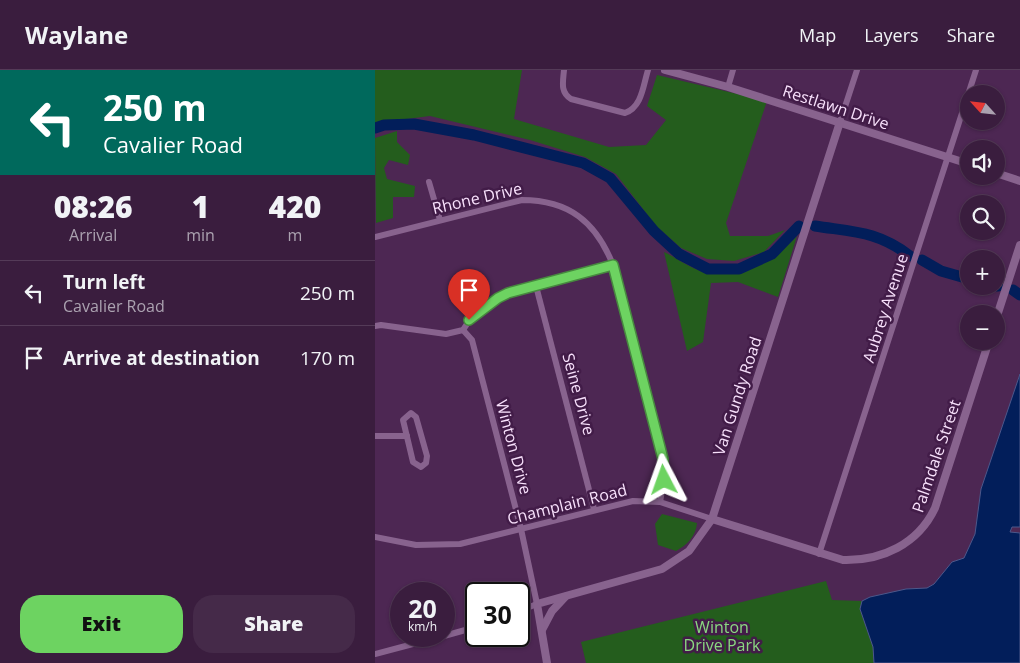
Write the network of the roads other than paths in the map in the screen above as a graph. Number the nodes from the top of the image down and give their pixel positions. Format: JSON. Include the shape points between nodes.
{"nodes":[{"id":1,"x":564,"y":70,"type":"edge"},
{"id":2,"x":648,"y":70,"type":"edge"},
{"id":3,"x":665,"y":70,"type":"edge"},
{"id":4,"x":733,"y":70,"type":"edge"},
{"id":5,"x":857,"y":70,"type":"edge"},
{"id":6,"x":976,"y":70,"type":"edge"},
{"id":7,"x":728,"y":87,"type":"junction"},
{"id":8,"x":840,"y":122,"type":"junction"},
{"id":9,"x":948,"y":157,"type":"junction"},
{"id":10,"x":960,"y":161,"type":"edge"},
{"id":11,"x":1005,"y":176,"type":"edge"},
{"id":12,"x":1020,"y":180,"type":"edge"},
{"id":13,"x":429,"y":182,"type":"dead end"},
{"id":14,"x":440,"y":220,"type":"junction"},
{"id":15,"x":375,"y":237,"type":"edge"},
{"id":16,"x":1020,"y":245,"type":"edge"},
{"id":17,"x":613,"y":265,"type":"junction"},
{"id":18,"x":536,"y":286,"type":"junction"},
{"id":19,"x":1001,"y":305,"type":"edge"},
{"id":20,"x":375,"y":326,"type":"edge"},
{"id":21,"x":463,"y":330,"type":"junction"},
{"id":22,"x":986,"y":350,"type":"edge"},
{"id":23,"x":375,"y":436,"type":"edge"},
{"id":24,"x":407,"y":436,"type":"junction"},
{"id":25,"x":660,"y":502,"type":"junction"},
{"id":26,"x":594,"y":509,"type":"junction"},
{"id":27,"x":712,"y":519,"type":"junction"},
{"id":28,"x":521,"y":529,"type":"junction"},
{"id":29,"x":375,"y":537,"type":"edge"},
{"id":30,"x":819,"y":554,"type":"junction"},
{"id":31,"x":567,"y":596,"type":"junction"},
{"id":32,"x":537,"y":604,"type":"junction"},
{"id":33,"x":530,"y":607,"type":"edge"},
{"id":34,"x":542,"y":631,"type":"junction"},
{"id":35,"x":401,"y":647,"type":"edge"},
{"id":36,"x":375,"y":654,"type":"edge"},
{"id":37,"x":547,"y":663,"type":"edge"}],
"edges":[{"from":1,"to":2,"type":"street","via":[[563,91],[571,99],[625,113],[632,111],[638,103]]},
{"from":3,"to":7,"type":"street","name":"Restlawn Drive"},
{"from":4,"to":7,"type":"street"},
{"from":5,"to":8,"type":"street","name":"Van Gundy Road"},
{"from":6,"to":9,"type":"street","name":"Aubrey Avenue"},
{"from":7,"to":8,"type":"street","name":"Restlawn Drive"},
{"from":8,"to":9,"type":"street","name":"Restlawn Drive"},
{"from":8,"to":27,"type":"street","name":"Van Gundy Road"},
{"from":9,"to":10,"type":"street","name":"Restlawn Drive"},
{"from":9,"to":30,"type":"street","name":"Aubrey Avenue"},
{"from":11,"to":12,"type":"street"},
{"from":13,"to":14,"type":"street"},
{"from":14,"to":15,"type":"street","name":"Rhone Drive"},
{"from":14,"to":17,"type":"street","name":"Rhone Drive","via":[[509,202],[547,202],[576,214],[593,228]]},
{"from":16,"to":19,"type":"street"},
{"from":17,"to":18,"type":"street"},
{"from":17,"to":25,"type":"street","name":"Rhone Drive","via":[[663,459]]},
{"from":18,"to":21,"type":"street","via":[[498,298],[469,320]]},
{"from":18,"to":26,"type":"street","name":"Seine Drive"},
{"from":20,"to":21,"type":"street","via":[[446,334]]},
{"from":21,"to":28,"type":"street","name":"Winton Drive","via":[[471,340]]},
{"from":22,"to":30,"type":"street","name":"Palmdale Street","via":[[935,508],[925,526],[905,545],[886,553],[852,560]]},
{"from":23,"to":24,"type":"street"},
{"from":24,"to":24,"type":"street","via":[[415,464],[424,465],[427,456],[417,417],[411,413],[403,420]]},
{"from":25,"to":26,"type":"street","name":"Champlain Road","via":[[633,501]]},
{"from":25,"to":27,"type":"street","name":"Champlain Road"},
{"from":26,"to":28,"type":"street","name":"Champlain Road"},
{"from":27,"to":30,"type":"street","name":"Champlain Road"},
{"from":27,"to":31,"type":"street","name":"Van Gundy Road","via":[[693,547],[662,569]]},
{"from":28,"to":29,"type":"street","name":"Champlain Road","via":[[441,546]]},
{"from":28,"to":32,"type":"street","name":"Winton Drive"},
{"from":31,"to":32,"type":"street","name":"Van Gundy Road"},
{"from":31,"to":34,"type":"street","via":[[552,612]]},
{"from":32,"to":33,"type":"street","name":"Van Gundy Road"},
{"from":32,"to":34,"type":"street","name":"Winton Drive"},
{"from":34,"to":37,"type":"street","name":"Winton Drive"},
{"from":35,"to":36,"type":"street"}]}
